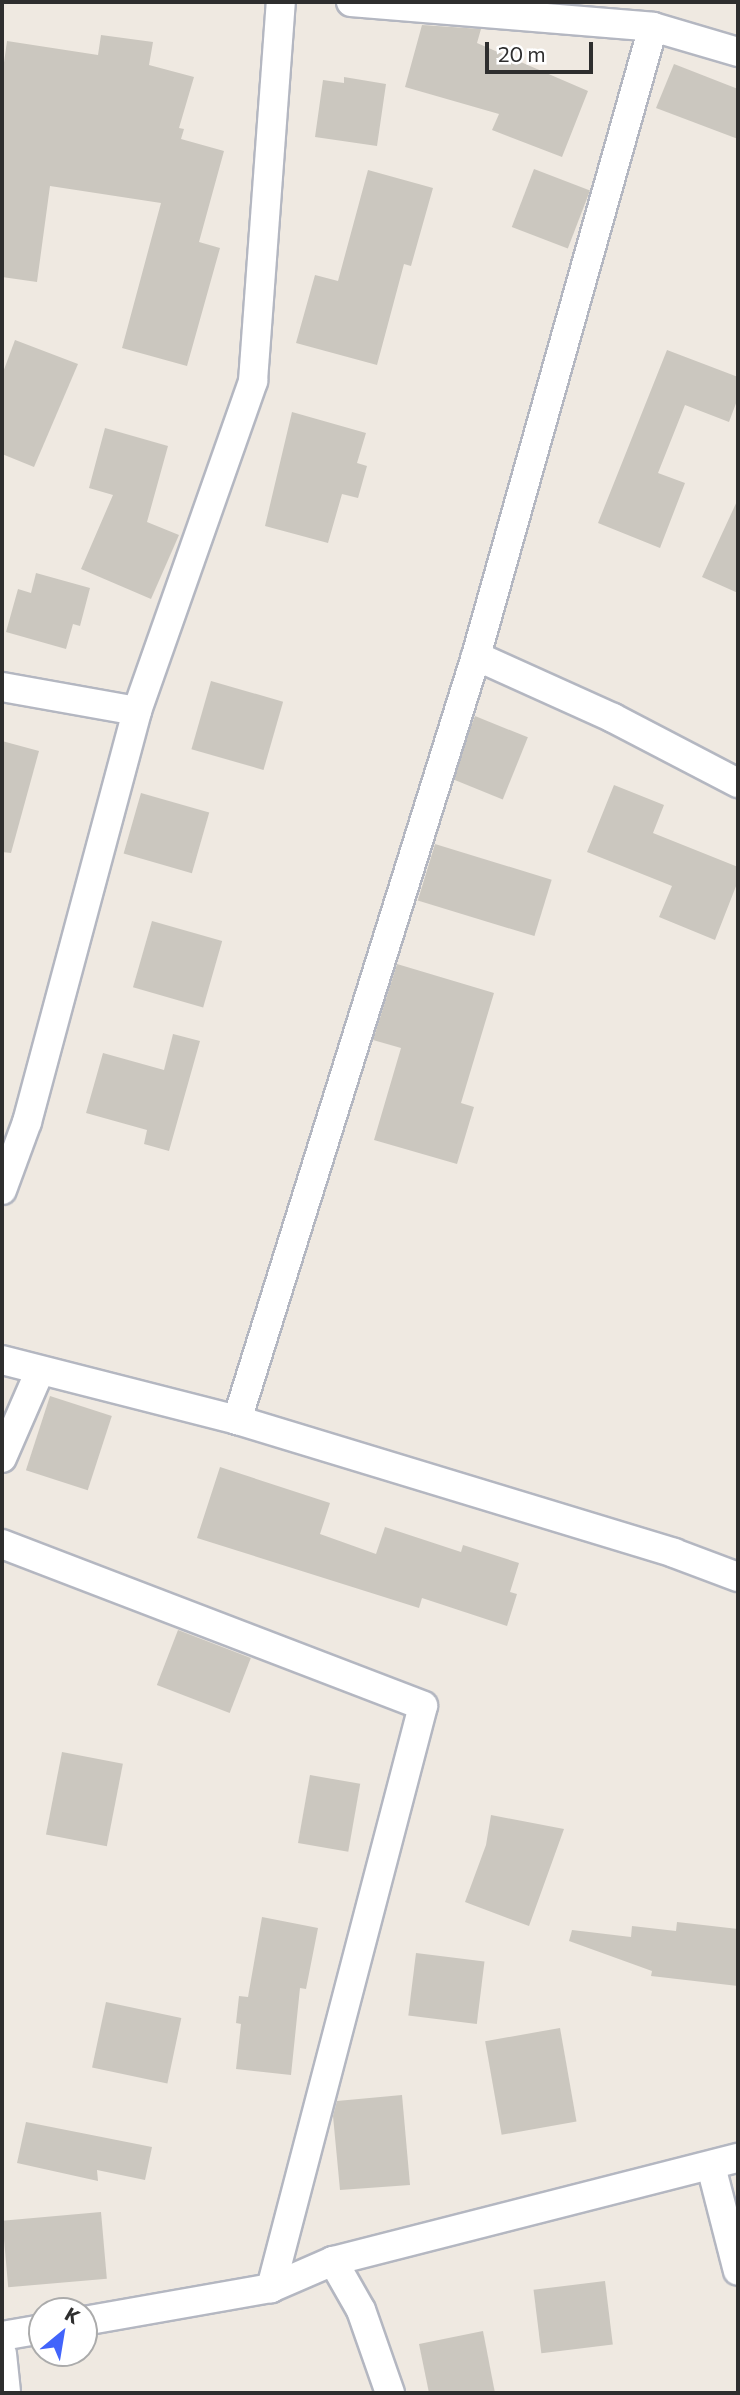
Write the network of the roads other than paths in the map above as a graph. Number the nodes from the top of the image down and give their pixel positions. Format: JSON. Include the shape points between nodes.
{"nodes":[{"id":1,"x":281,"y":2,"type":"edge"},
{"id":2,"x":366,"y":3,"type":"edge"},
{"id":3,"x":653,"y":27,"type":"junction"},
{"id":4,"x":738,"y":52,"type":"edge"},
{"id":5,"x":476,"y":656,"type":"junction"},
{"id":6,"x":2,"y":687,"type":"edge"},
{"id":7,"x":137,"y":711,"type":"junction"},
{"id":8,"x":738,"y":783,"type":"edge"},
{"id":9,"x":2,"y":1191,"type":"edge"},
{"id":10,"x":2,"y":1360,"type":"edge"},
{"id":11,"x":39,"y":1373,"type":"junction"},
{"id":12,"x":237,"y":1420,"type":"junction"},
{"id":13,"x":2,"y":1458,"type":"edge"},
{"id":14,"x":2,"y":1544,"type":"edge"},
{"id":15,"x":738,"y":1577,"type":"edge"},
{"id":16,"x":738,"y":2158,"type":"edge"},
{"id":17,"x":711,"y":2166,"type":"junction"},
{"id":18,"x":333,"y":2261,"type":"junction"},
{"id":19,"x":738,"y":2271,"type":"edge"},
{"id":20,"x":271,"y":2288,"type":"junction"},
{"id":21,"x":98,"y":2319,"type":"edge"},
{"id":22,"x":28,"y":2331,"type":"edge"},
{"id":23,"x":2,"y":2336,"type":"edge"},
{"id":24,"x":2,"y":2354,"type":"edge"},
{"id":25,"x":6,"y":2393,"type":"edge"},
{"id":26,"x":390,"y":2393,"type":"edge"}],
"edges":[{"from":1,"to":7,"type":"street","via":[[253,381]]},
{"from":2,"to":3,"type":"street"},
{"from":3,"to":4,"type":"street"},
{"from":3,"to":5,"type":"street"},
{"from":5,"to":8,"type":"street","via":[[613,718]]},
{"from":5,"to":12,"type":"street"},
{"from":6,"to":7,"type":"street"},
{"from":7,"to":9,"type":"street","via":[[27,1122]]},
{"from":10,"to":11,"type":"street"},
{"from":11,"to":12,"type":"street"},
{"from":11,"to":13,"type":"street"},
{"from":12,"to":15,"type":"street","via":[[674,1553]]},
{"from":14,"to":20,"type":"street","via":[[423,1706]]},
{"from":16,"to":17,"type":"street"},
{"from":17,"to":18,"type":"street"},
{"from":17,"to":19,"type":"street"},
{"from":18,"to":20,"type":"street"},
{"from":18,"to":26,"type":"street","via":[[361,2310]]},
{"from":20,"to":21,"type":"street"},
{"from":22,"to":23,"type":"street"},
{"from":24,"to":25,"type":"street"}]}
